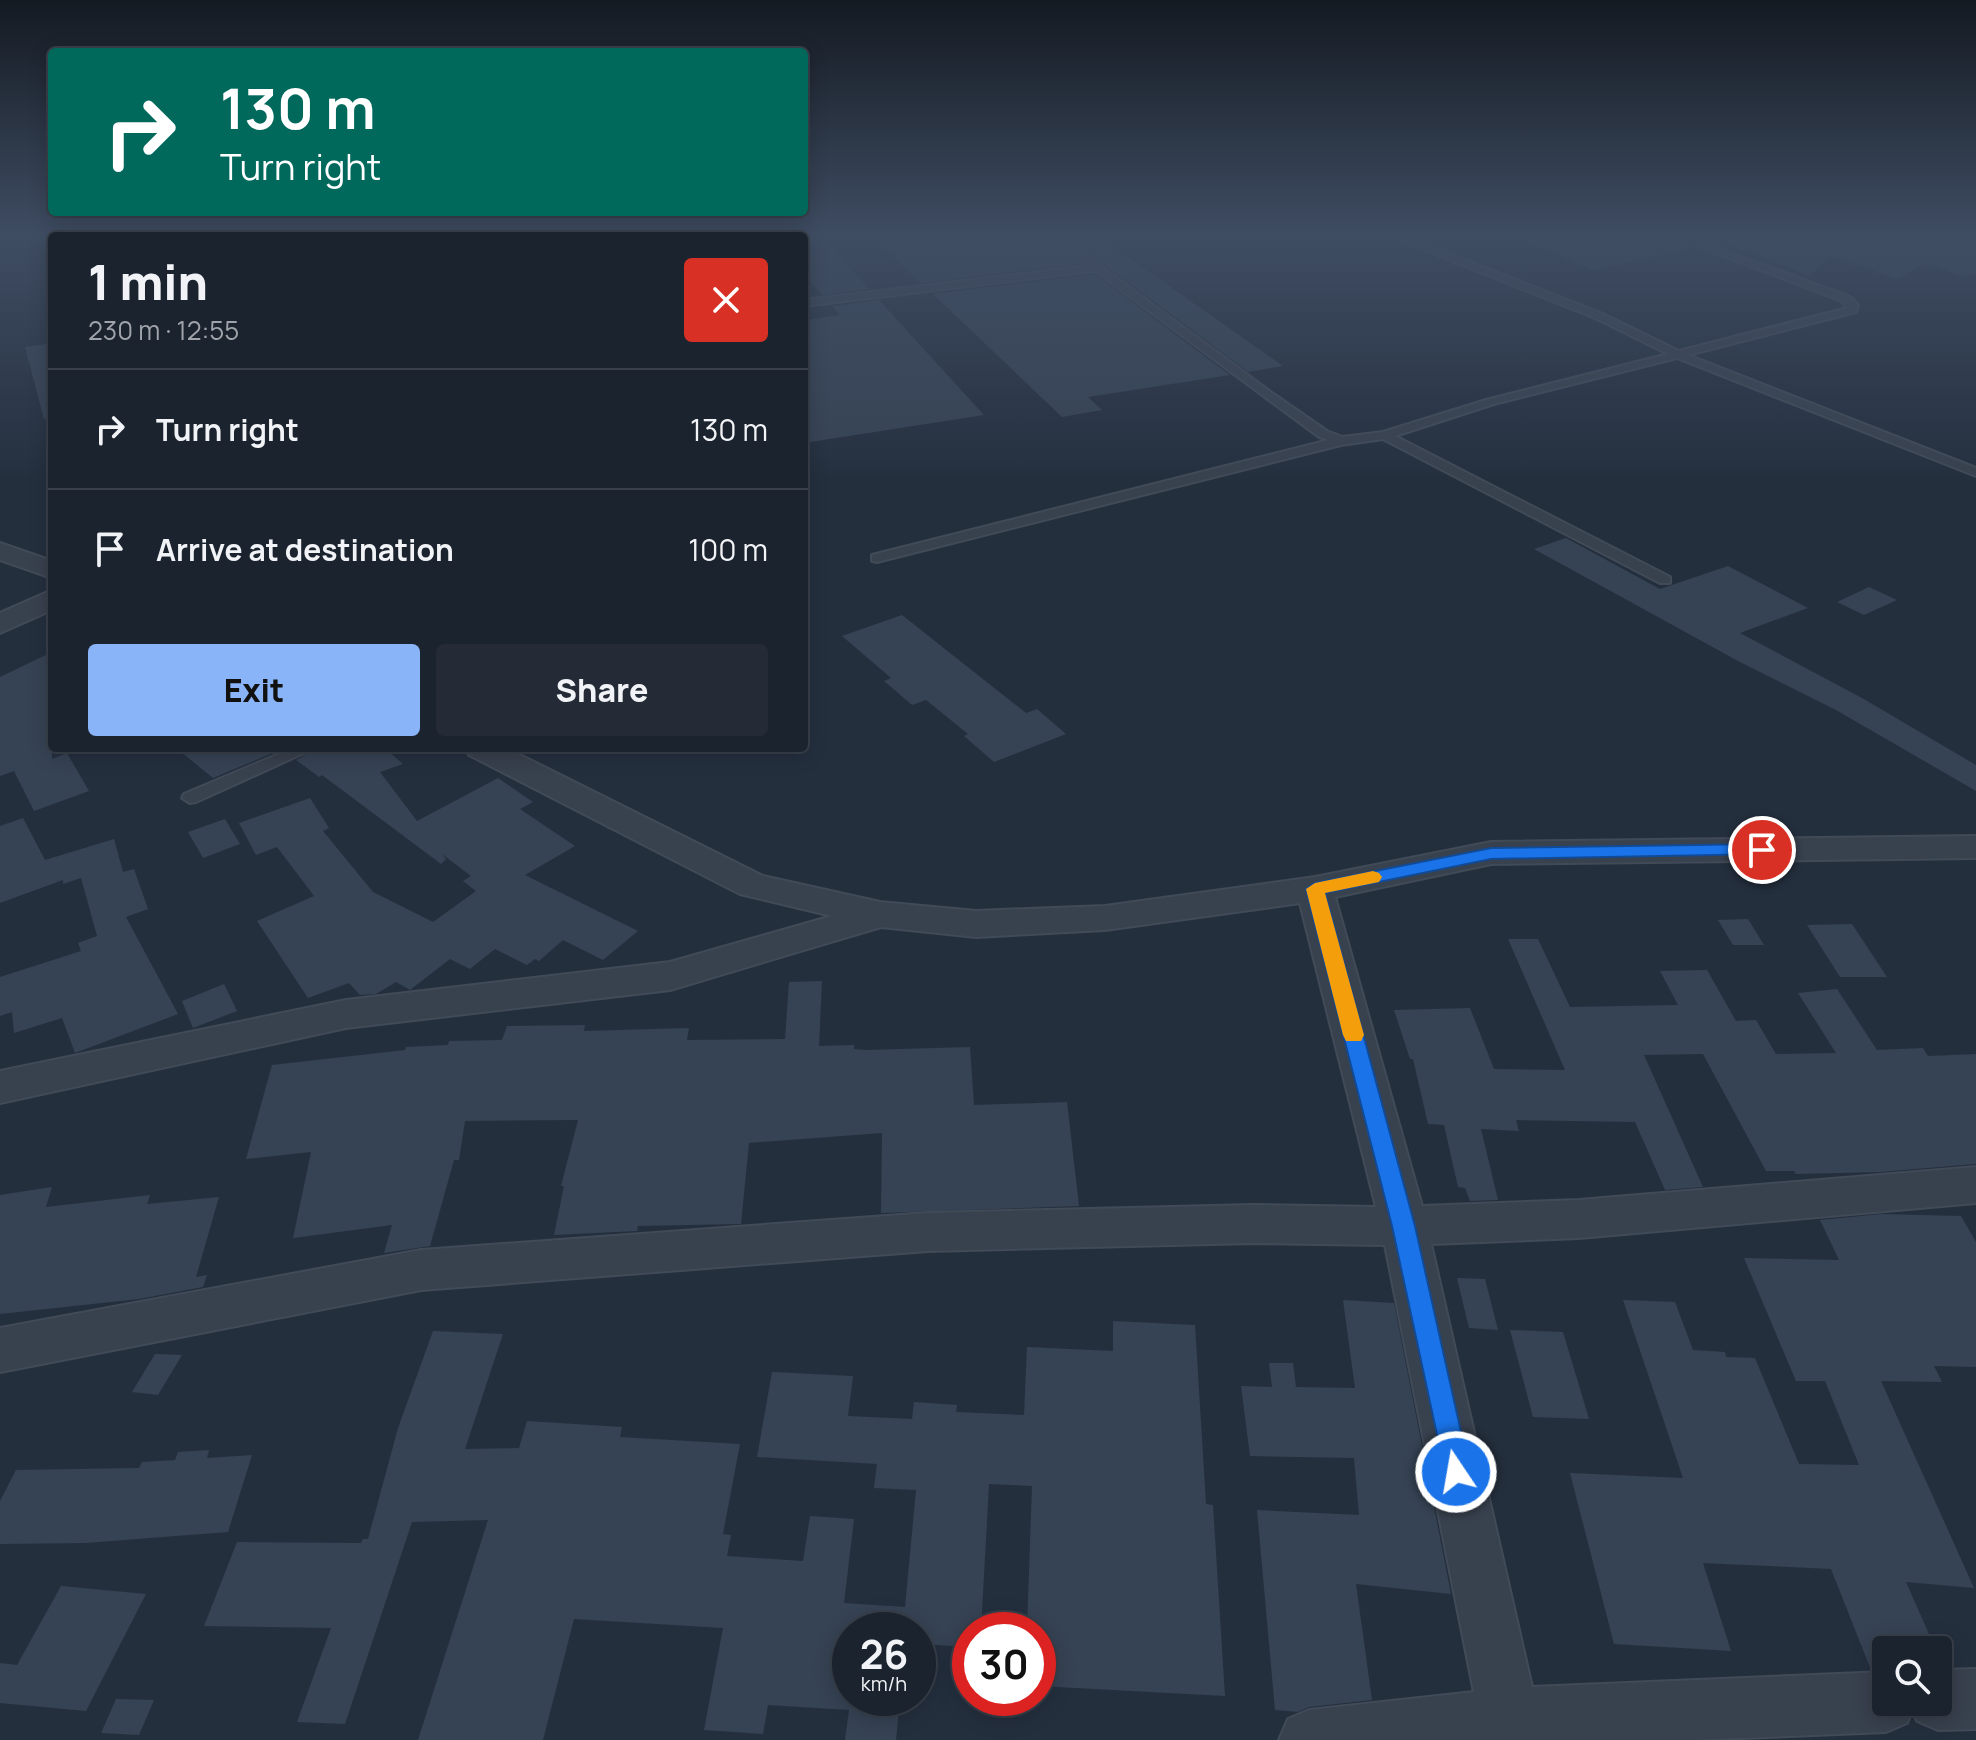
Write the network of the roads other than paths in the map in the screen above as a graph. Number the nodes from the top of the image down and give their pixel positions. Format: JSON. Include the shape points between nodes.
{"nodes":[{"id":1,"x":1167,"y":319,"type":"edge"},
{"id":2,"x":1606,"y":319,"type":"edge"},
{"id":3,"x":1816,"y":319,"type":"edge"},
{"id":4,"x":1679,"y":355,"type":"junction"},
{"id":5,"x":1385,"y":435,"type":"junction"},
{"id":6,"x":1341,"y":441,"type":"junction"},
{"id":7,"x":1976,"y":472,"type":"edge"},
{"id":8,"x":0,"y":551,"type":"edge"},
{"id":9,"x":877,"y":558,"type":"dead end"},
{"id":10,"x":48,"y":569,"type":"edge"},
{"id":11,"x":1665,"y":580,"type":"dead end"},
{"id":12,"x":48,"y":601,"type":"edge"},
{"id":13,"x":0,"y":624,"type":"edge"},
{"id":14,"x":298,"y":752,"type":"edge"},
{"id":15,"x":489,"y":752,"type":"edge"},
{"id":16,"x":190,"y":798,"type":"dead end"},
{"id":17,"x":1976,"y":847,"type":"edge"},
{"id":18,"x":1315,"y":889,"type":"junction"},
{"id":19,"x":880,"y":914,"type":"junction"},
{"id":20,"x":0,"y":1087,"type":"edge"},
{"id":21,"x":1976,"y":1185,"type":"edge"},
{"id":22,"x":1404,"y":1226,"type":"junction"},
{"id":23,"x":0,"y":1350,"type":"edge"},
{"id":24,"x":1976,"y":1699,"type":"edge"},
{"id":25,"x":1952,"y":1700,"type":"edge"},
{"id":26,"x":1872,"y":1703,"type":"edge"},
{"id":27,"x":1509,"y":1718,"type":"junction"},
{"id":28,"x":1309,"y":1740,"type":"edge"}],
"edges":[{"from":1,"to":6,"type":"lane","via":[[1323,434]]},
{"from":2,"to":4,"type":"lane"},
{"from":3,"to":4,"type":"lane"},
{"from":4,"to":5,"type":"lane","via":[[1490,402]]},
{"from":4,"to":7,"type":"lane"},
{"from":5,"to":6,"type":"lane"},
{"from":5,"to":11,"type":"lane"},
{"from":6,"to":9,"type":"lane"},
{"from":8,"to":10,"type":"street"},
{"from":12,"to":13,"type":"street"},
{"from":14,"to":16,"type":"lane"},
{"from":15,"to":19,"type":"street","via":[[753,886]]},
{"from":17,"to":18,"type":"street","via":[[1491,853]]},
{"from":18,"to":19,"type":"street","via":[[1105,918],[976,924]]},
{"from":18,"to":22,"type":"street"},
{"from":19,"to":20,"type":"street","via":[[670,976],[346,1014]]},
{"from":21,"to":22,"type":"street","via":[[1579,1219]]},
{"from":22,"to":23,"type":"street","via":[[928,1232],[421,1270]]},
{"from":22,"to":27,"type":"street"},
{"from":24,"to":25,"type":"street"},
{"from":26,"to":27,"type":"street"},
{"from":27,"to":28,"type":"street"}]}
